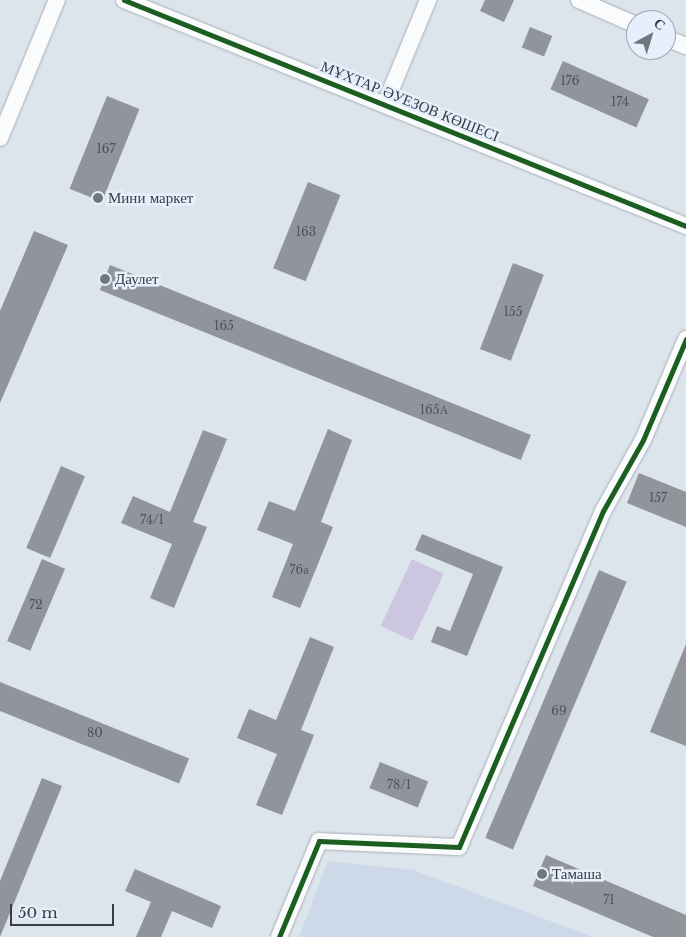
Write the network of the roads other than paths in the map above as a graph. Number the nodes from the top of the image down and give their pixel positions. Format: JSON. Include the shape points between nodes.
{"nodes":[{"id":1,"x":57,"y":0,"type":"edge"},
{"id":2,"x":124,"y":0,"type":"edge"},
{"id":3,"x":428,"y":0,"type":"edge"},
{"id":4,"x":579,"y":0,"type":"edge"},
{"id":5,"x":626,"y":21,"type":"edge"},
{"id":6,"x":385,"y":104,"type":"junction"},
{"id":7,"x":0,"y":138,"type":"edge"},
{"id":8,"x":686,"y":226,"type":"edge"},
{"id":9,"x":686,"y":339,"type":"edge"},
{"id":10,"x":279,"y":937,"type":"edge"}],
"edges":[{"from":1,"to":7,"type":"street"},
{"from":2,"to":6,"type":"street","name":"МҰХТАР ӘУЕЗОВ КӨШЕСІ"},
{"from":3,"to":6,"type":"street"},
{"from":4,"to":5,"type":"street"},
{"from":6,"to":8,"type":"street","name":"МҰХТАР ӘУЕЗОВ КӨШЕСІ"},
{"from":9,"to":10,"type":"street","via":[[643,440],[603,511],[459,847],[318,841]]}]}
